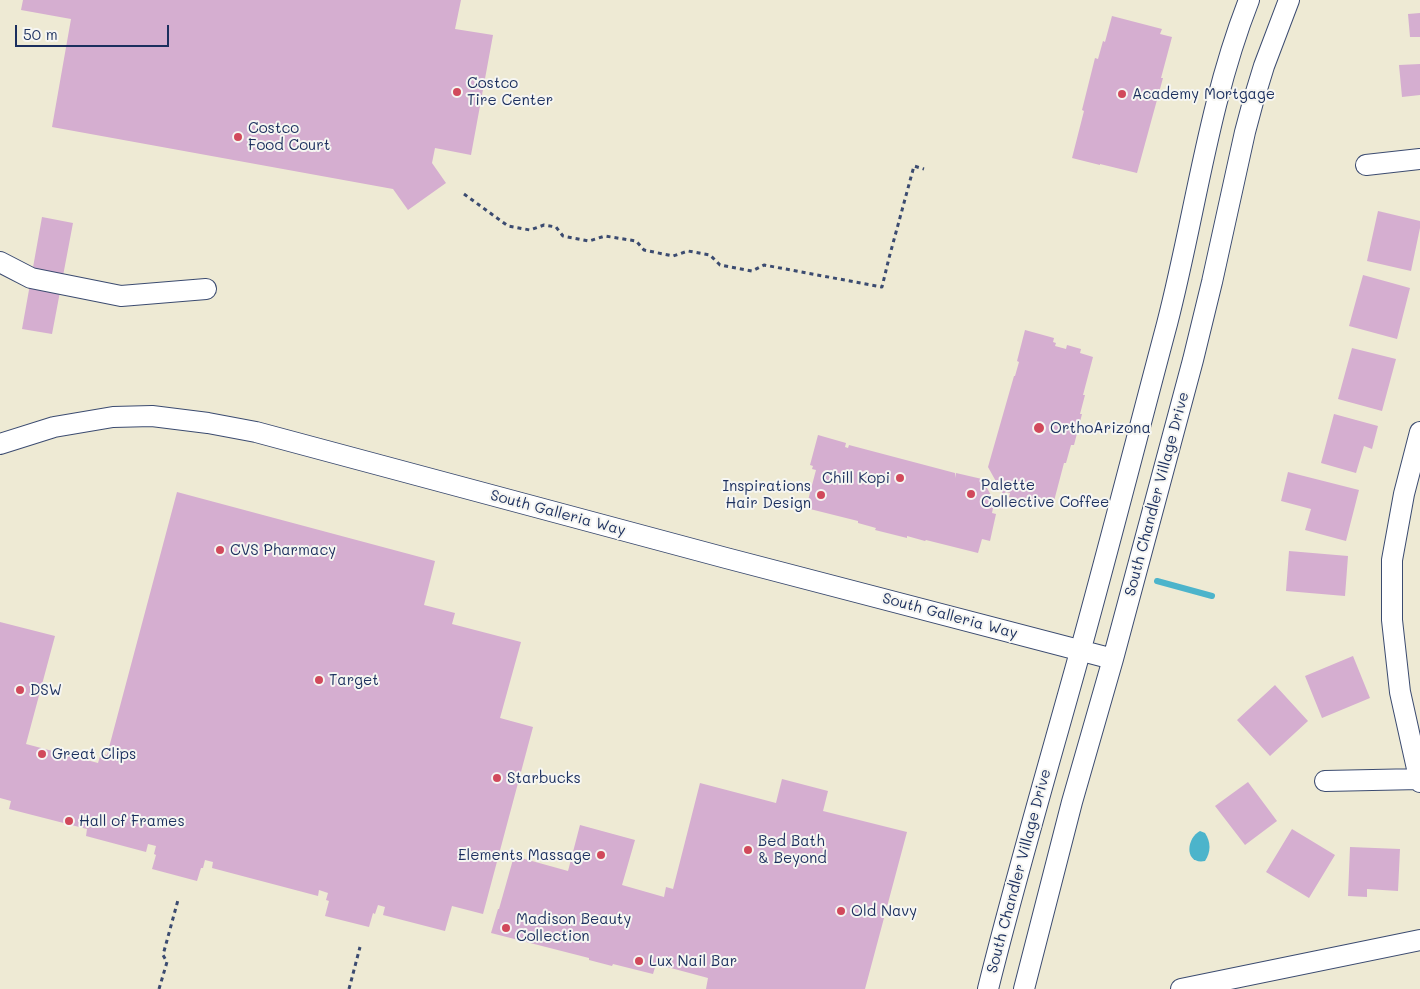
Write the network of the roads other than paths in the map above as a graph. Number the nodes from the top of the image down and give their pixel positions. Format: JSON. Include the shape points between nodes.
{"nodes":[{"id":1,"x":1249,"y":0,"type":"edge"},
{"id":2,"x":1289,"y":0,"type":"edge"},
{"id":3,"x":1420,"y":159,"type":"edge"},
{"id":4,"x":1366,"y":165,"type":"dead end"},
{"id":5,"x":0,"y":262,"type":"edge"},
{"id":6,"x":206,"y":289,"type":"dead end"},
{"id":7,"x":1420,"y":432,"type":"edge"},
{"id":8,"x":0,"y":444,"type":"edge"},
{"id":9,"x":1412,"y":496,"type":"edge"},
{"id":10,"x":1080,"y":650,"type":"junction"},
{"id":11,"x":1113,"y":659,"type":"junction"},
{"id":12,"x":1420,"y":780,"type":"edge"},
{"id":13,"x":1324,"y":782,"type":"dead end"},
{"id":14,"x":1420,"y":940,"type":"edge"},
{"id":15,"x":1257,"y":981,"type":"edge"},
{"id":16,"x":988,"y":989,"type":"edge"},
{"id":17,"x":1024,"y":989,"type":"edge"},
{"id":18,"x":1182,"y":989,"type":"edge"}],
"edges":[{"from":1,"to":10,"type":"street","name":"South Chandler Village Drive","via":[[1219,93],[1176,286]]},
{"from":2,"to":11,"type":"street","name":"South Chandler Village Drive","via":[[1264,66],[1245,132],[1198,341]]},
{"from":3,"to":4,"type":"street"},
{"from":5,"to":6,"type":"street","via":[[31,278],[121,296]]},
{"from":7,"to":9,"type":"street"},
{"from":8,"to":10,"type":"street","name":"South Galleria Way","via":[[54,427],[113,417],[152,416],[256,432]]},
{"from":9,"to":12,"type":"street","via":[[1392,560],[1392,620],[1400,692]]},
{"from":10,"to":11,"type":"street","name":"South Galleria Way"},
{"from":10,"to":16,"type":"street","name":"South Chandler Village Drive"},
{"from":11,"to":17,"type":"street","name":"South Chandler Village Drive"},
{"from":12,"to":13,"type":"street"},
{"from":14,"to":15,"type":"street"},
{"from":15,"to":18,"type":"street"}]}
